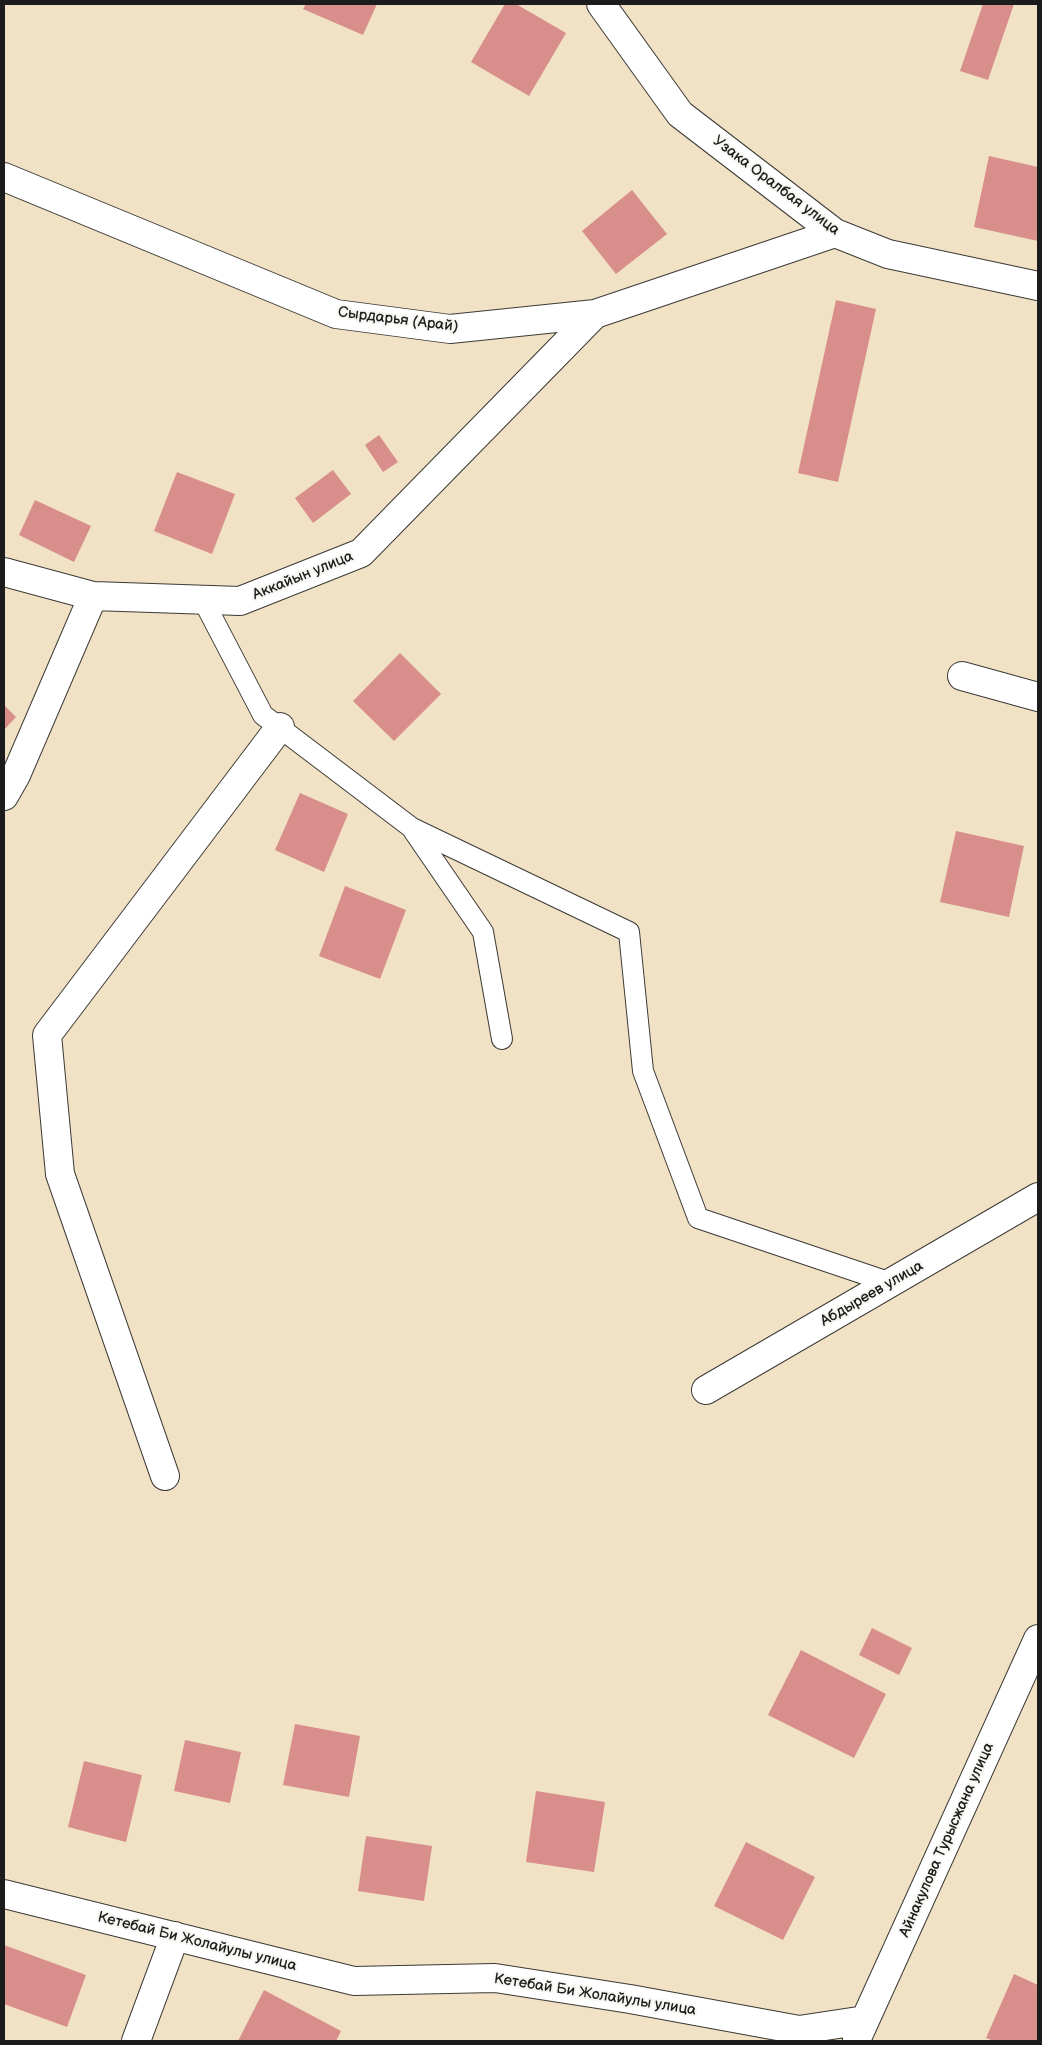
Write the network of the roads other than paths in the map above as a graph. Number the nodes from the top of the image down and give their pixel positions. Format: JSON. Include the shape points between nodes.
{"nodes":[{"id":1,"x":601,"y":4,"type":"edge"},
{"id":2,"x":4,"y":177,"type":"edge"},
{"id":3,"x":834,"y":233,"type":"junction"},
{"id":4,"x":1038,"y":286,"type":"edge"},
{"id":5,"x":595,"y":314,"type":"junction"},
{"id":6,"x":4,"y":572,"type":"edge"},
{"id":7,"x":93,"y":596,"type":"junction"},
{"id":8,"x":203,"y":600,"type":"junction"},
{"id":9,"x":962,"y":676,"type":"dead end"},
{"id":10,"x":1038,"y":697,"type":"edge"},
{"id":11,"x":280,"y":727,"type":"junction"},
{"id":12,"x":4,"y":796,"type":"edge"},
{"id":13,"x":412,"y":828,"type":"junction"},
{"id":14,"x":502,"y":1039,"type":"dead end"},
{"id":15,"x":1038,"y":1197,"type":"edge"},
{"id":16,"x":891,"y":1283,"type":"junction"},
{"id":17,"x":706,"y":1390,"type":"dead end"},
{"id":18,"x":165,"y":1476,"type":"dead end"},
{"id":19,"x":1038,"y":1639,"type":"edge"},
{"id":20,"x":4,"y":1894,"type":"edge"},
{"id":21,"x":175,"y":1936,"type":"junction"},
{"id":22,"x":860,"y":2031,"type":"edge"},
{"id":23,"x":136,"y":2041,"type":"edge"}],
"edges":[{"from":1,"to":3,"type":"street","name":"Узака Оралбая улица","via":[[680,114]]},
{"from":2,"to":5,"type":"street","name":"Сырдарья (Арай)","via":[[336,314],[450,329]]},
{"from":3,"to":4,"type":"street","name":"Узака Оралбая улица","via":[[888,254]]},
{"from":3,"to":5,"type":"street","name":"Сырдарья (Арай)"},
{"from":5,"to":8,"type":"street","name":"Аккайын улица","via":[[361,553],[240,601]]},
{"from":6,"to":7,"type":"street","name":"Аккайын улица"},
{"from":7,"to":8,"type":"street","name":"Аккайын улица"},
{"from":7,"to":12,"type":"street"},
{"from":8,"to":11,"type":"lane","via":[[263,715]]},
{"from":9,"to":10,"type":"street"},
{"from":11,"to":13,"type":"lane"},
{"from":11,"to":18,"type":"street","via":[[47,1035],[60,1174]]},
{"from":13,"to":14,"type":"lane","via":[[483,932]]},
{"from":13,"to":16,"type":"lane","via":[[629,932],[643,1071],[698,1218]]},
{"from":15,"to":16,"type":"street","name":"Абдыреев улица"},
{"from":16,"to":17,"type":"street","name":"Абдыреев улица"},
{"from":19,"to":22,"type":"street","name":"Айнакулова Турысжана улица"},
{"from":20,"to":21,"type":"street","name":"Кетебай Би Жолайулы улица"},
{"from":21,"to":22,"type":"street","name":"Кетебай Би Жолайулы улица","via":[[354,1981],[495,1978],[800,2030]]},
{"from":21,"to":23,"type":"street"}]}
